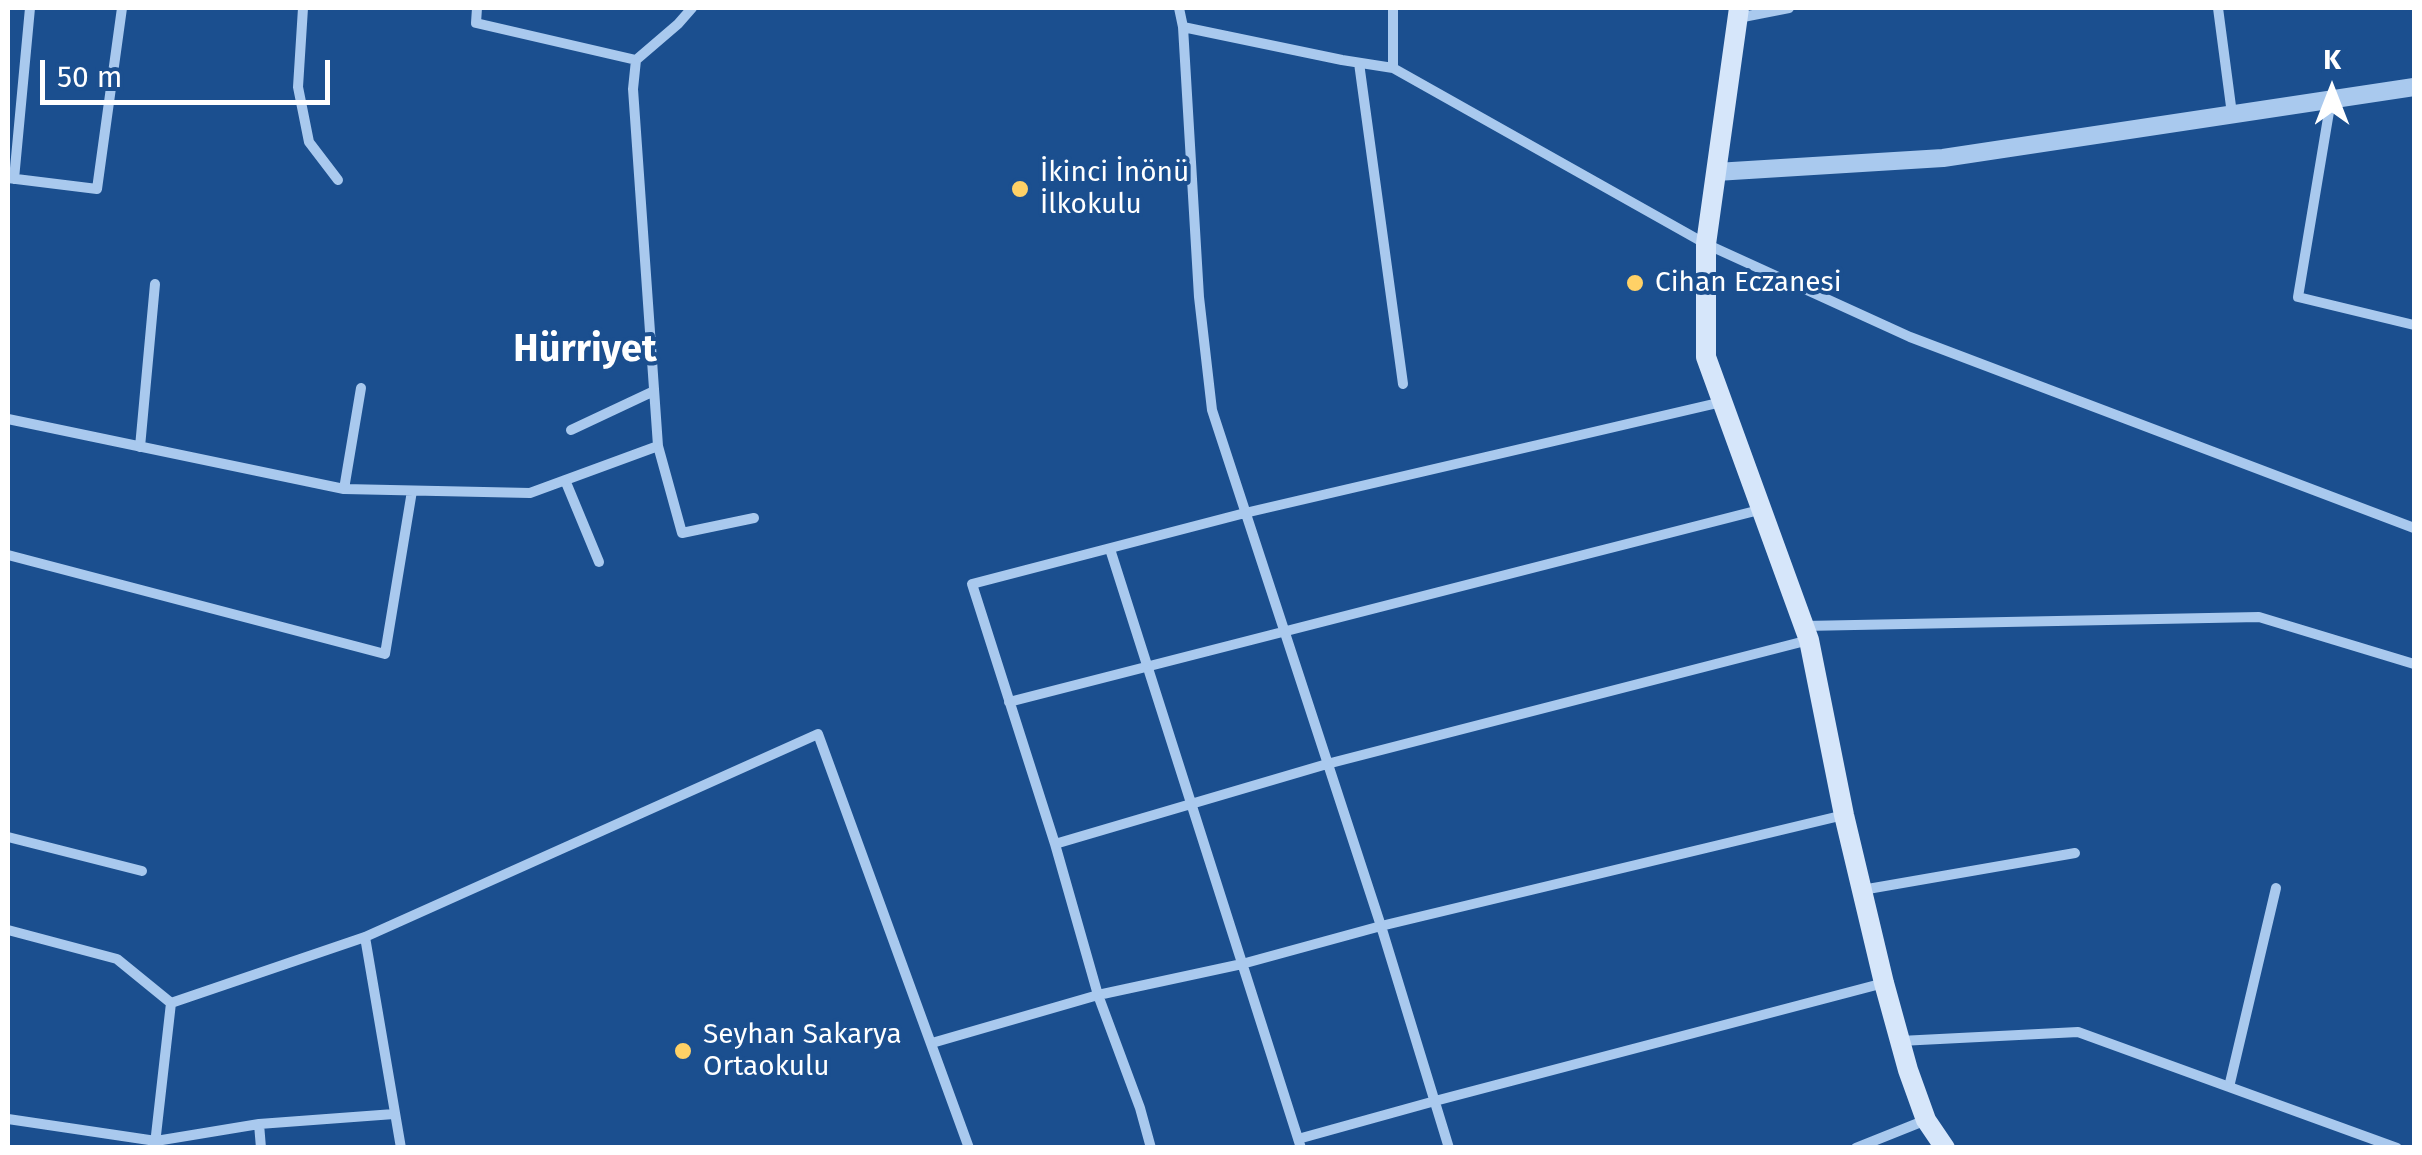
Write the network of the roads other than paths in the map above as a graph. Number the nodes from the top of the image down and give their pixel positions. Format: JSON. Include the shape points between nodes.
{"nodes":[{"id":1,"x":30,"y":8,"type":"edge"},
{"id":2,"x":122,"y":8,"type":"edge"},
{"id":3,"x":303,"y":8,"type":"edge"},
{"id":4,"x":477,"y":8,"type":"edge"},
{"id":5,"x":692,"y":8,"type":"edge"},
{"id":6,"x":1179,"y":8,"type":"edge"},
{"id":7,"x":1392,"y":8,"type":"edge"},
{"id":8,"x":1789,"y":8,"type":"edge"},
{"id":9,"x":2218,"y":8,"type":"edge"},
{"id":10,"x":1738,"y":13,"type":"edge"},
{"id":11,"x":1182,"y":27,"type":"junction"},
{"id":12,"x":636,"y":60,"type":"junction"},
{"id":13,"x":1359,"y":63,"type":"junction"},
{"id":14,"x":1394,"y":68,"type":"junction"},
{"id":15,"x":2414,"y":87,"type":"edge"},
{"id":16,"x":2331,"y":100,"type":"junction"},
{"id":17,"x":2232,"y":114,"type":"junction"},
{"id":18,"x":1716,"y":172,"type":"junction"},
{"id":19,"x":11,"y":179,"type":"edge"},
{"id":20,"x":338,"y":180,"type":"dead end"},
{"id":21,"x":1706,"y":244,"type":"junction"},
{"id":22,"x":154,"y":284,"type":"dead end"},
{"id":23,"x":2414,"y":325,"type":"edge"},
{"id":24,"x":1403,"y":384,"type":"dead end"},
{"id":25,"x":361,"y":388,"type":"dead end"},
{"id":26,"x":654,"y":391,"type":"junction"},
{"id":27,"x":1722,"y":402,"type":"junction"},
{"id":28,"x":8,"y":419,"type":"edge"},
{"id":29,"x":571,"y":430,"type":"dead end"},
{"id":30,"x":658,"y":446,"type":"junction"},
{"id":31,"x":140,"y":447,"type":"junction"},
{"id":32,"x":565,"y":480,"type":"junction"},
{"id":33,"x":344,"y":490,"type":"junction"},
{"id":34,"x":412,"y":491,"type":"junction"},
{"id":35,"x":1764,"y":510,"type":"junction"},
{"id":36,"x":1245,"y":513,"type":"junction"},
{"id":37,"x":754,"y":518,"type":"dead end"},
{"id":38,"x":2414,"y":528,"type":"edge"},
{"id":39,"x":1110,"y":549,"type":"junction"},
{"id":40,"x":8,"y":555,"type":"edge"},
{"id":41,"x":598,"y":562,"type":"dead end"},
{"id":42,"x":1284,"y":632,"type":"junction"},
{"id":43,"x":1806,"y":633,"type":"junction"},
{"id":44,"x":2414,"y":664,"type":"edge"},
{"id":45,"x":1148,"y":666,"type":"junction"},
{"id":46,"x":1010,"y":702,"type":"junction"},
{"id":47,"x":1327,"y":764,"type":"junction"},
{"id":48,"x":1191,"y":804,"type":"junction"},
{"id":49,"x":1844,"y":815,"type":"junction"},
{"id":50,"x":8,"y":837,"type":"edge"},
{"id":51,"x":1055,"y":844,"type":"junction"},
{"id":52,"x":2075,"y":853,"type":"dead end"},
{"id":53,"x":142,"y":872,"type":"dead end"},
{"id":54,"x":2276,"y":888,"type":"dead end"},
{"id":55,"x":1861,"y":890,"type":"junction"},
{"id":56,"x":1380,"y":926,"type":"junction"},
{"id":57,"x":8,"y":930,"type":"edge"},
{"id":58,"x":366,"y":937,"type":"junction"},
{"id":59,"x":1242,"y":964,"type":"junction"},
{"id":60,"x":1884,"y":983,"type":"junction"},
{"id":61,"x":1098,"y":995,"type":"junction"},
{"id":62,"x":170,"y":1004,"type":"junction"},
{"id":63,"x":1900,"y":1041,"type":"junction"},
{"id":64,"x":932,"y":1044,"type":"junction"},
{"id":65,"x":2229,"y":1086,"type":"junction"},
{"id":66,"x":1435,"y":1101,"type":"junction"},
{"id":67,"x":394,"y":1114,"type":"junction"},
{"id":68,"x":8,"y":1119,"type":"edge"},
{"id":69,"x":1926,"y":1120,"type":"junction"},
{"id":70,"x":260,"y":1124,"type":"junction"},
{"id":71,"x":155,"y":1144,"type":"edge"},
{"id":72,"x":1300,"y":1144,"type":"edge"},
{"id":73,"x":261,"y":1148,"type":"edge"},
{"id":74,"x":401,"y":1148,"type":"edge"},
{"id":75,"x":968,"y":1148,"type":"edge"},
{"id":76,"x":1151,"y":1148,"type":"edge"},
{"id":77,"x":1449,"y":1148,"type":"edge"},
{"id":78,"x":1856,"y":1148,"type":"edge"},
{"id":79,"x":1945,"y":1148,"type":"edge"},
{"id":80,"x":2398,"y":1148,"type":"edge"}],
"edges":[{"from":1,"to":19,"type":"street"},
{"from":2,"to":19,"type":"street","via":[[97,188]]},
{"from":3,"to":20,"type":"street","via":[[298,88],[308,142]]},
{"from":4,"to":12,"type":"street","via":[[476,23]]},
{"from":5,"to":12,"type":"street"},
{"from":6,"to":11,"type":"street"},
{"from":7,"to":14,"type":"street"},
{"from":8,"to":10,"type":"street"},
{"from":9,"to":17,"type":"street"},
{"from":10,"to":18,"type":"main road"},
{"from":11,"to":13,"type":"street"},
{"from":11,"to":36,"type":"street","via":[[1212,410]]},
{"from":12,"to":26,"type":"street"},
{"from":13,"to":14,"type":"street"},
{"from":13,"to":24,"type":"street"},
{"from":14,"to":21,"type":"street"},
{"from":15,"to":16,"type":"street"},
{"from":16,"to":17,"type":"street"},
{"from":16,"to":23,"type":"street","via":[[2298,298]]},
{"from":17,"to":18,"type":"street","via":[[1943,158]]},
{"from":18,"to":21,"type":"main road"},
{"from":21,"to":27,"type":"main road","via":[[1706,357]]},
{"from":21,"to":38,"type":"street","via":[[1910,337]]},
{"from":22,"to":31,"type":"street"},
{"from":25,"to":33,"type":"street"},
{"from":26,"to":29,"type":"street"},
{"from":26,"to":30,"type":"street"},
{"from":27,"to":35,"type":"main road"},
{"from":27,"to":36,"type":"street"},
{"from":28,"to":31,"type":"street"},
{"from":30,"to":32,"type":"street"},
{"from":30,"to":37,"type":"street","via":[[682,533]]},
{"from":31,"to":33,"type":"street"},
{"from":32,"to":34,"type":"street","via":[[530,493]]},
{"from":32,"to":41,"type":"street"},
{"from":33,"to":34,"type":"street"},
{"from":34,"to":40,"type":"street","via":[[384,654]]},
{"from":35,"to":42,"type":"street"},
{"from":35,"to":43,"type":"main road"},
{"from":36,"to":39,"type":"street"},
{"from":36,"to":42,"type":"street"},
{"from":39,"to":45,"type":"street"},
{"from":39,"to":46,"type":"street","via":[[972,584]]},
{"from":42,"to":45,"type":"street"},
{"from":42,"to":47,"type":"street"},
{"from":43,"to":44,"type":"street","via":[[2258,617]]},
{"from":43,"to":47,"type":"street"},
{"from":43,"to":49,"type":"main road"},
{"from":45,"to":46,"type":"street"},
{"from":45,"to":48,"type":"street"},
{"from":46,"to":51,"type":"street"},
{"from":47,"to":48,"type":"street"},
{"from":47,"to":56,"type":"street"},
{"from":48,"to":51,"type":"street"},
{"from":48,"to":59,"type":"street"},
{"from":49,"to":55,"type":"main road"},
{"from":49,"to":56,"type":"street"},
{"from":50,"to":53,"type":"street"},
{"from":51,"to":61,"type":"street"},
{"from":52,"to":55,"type":"street"},
{"from":54,"to":65,"type":"street"},
{"from":55,"to":60,"type":"main road"},
{"from":56,"to":59,"type":"street"},
{"from":56,"to":66,"type":"street"},
{"from":57,"to":62,"type":"street","via":[[117,959]]},
{"from":58,"to":62,"type":"street"},
{"from":58,"to":64,"type":"street","via":[[818,734]]},
{"from":58,"to":67,"type":"street"},
{"from":59,"to":61,"type":"street"},
{"from":59,"to":72,"type":"street"},
{"from":60,"to":63,"type":"main road"},
{"from":60,"to":66,"type":"street"},
{"from":61,"to":64,"type":"street"},
{"from":61,"to":76,"type":"street"},
{"from":62,"to":71,"type":"street"},
{"from":63,"to":65,"type":"street","via":[[2078,1032]]},
{"from":63,"to":69,"type":"main road"},
{"from":64,"to":75,"type":"street"},
{"from":65,"to":80,"type":"street"},
{"from":66,"to":72,"type":"street"},
{"from":66,"to":77,"type":"street"},
{"from":67,"to":70,"type":"street"},
{"from":67,"to":74,"type":"street"},
{"from":68,"to":71,"type":"street"},
{"from":69,"to":78,"type":"street"},
{"from":69,"to":79,"type":"main road"},
{"from":70,"to":71,"type":"street"},
{"from":70,"to":73,"type":"street"}]}
